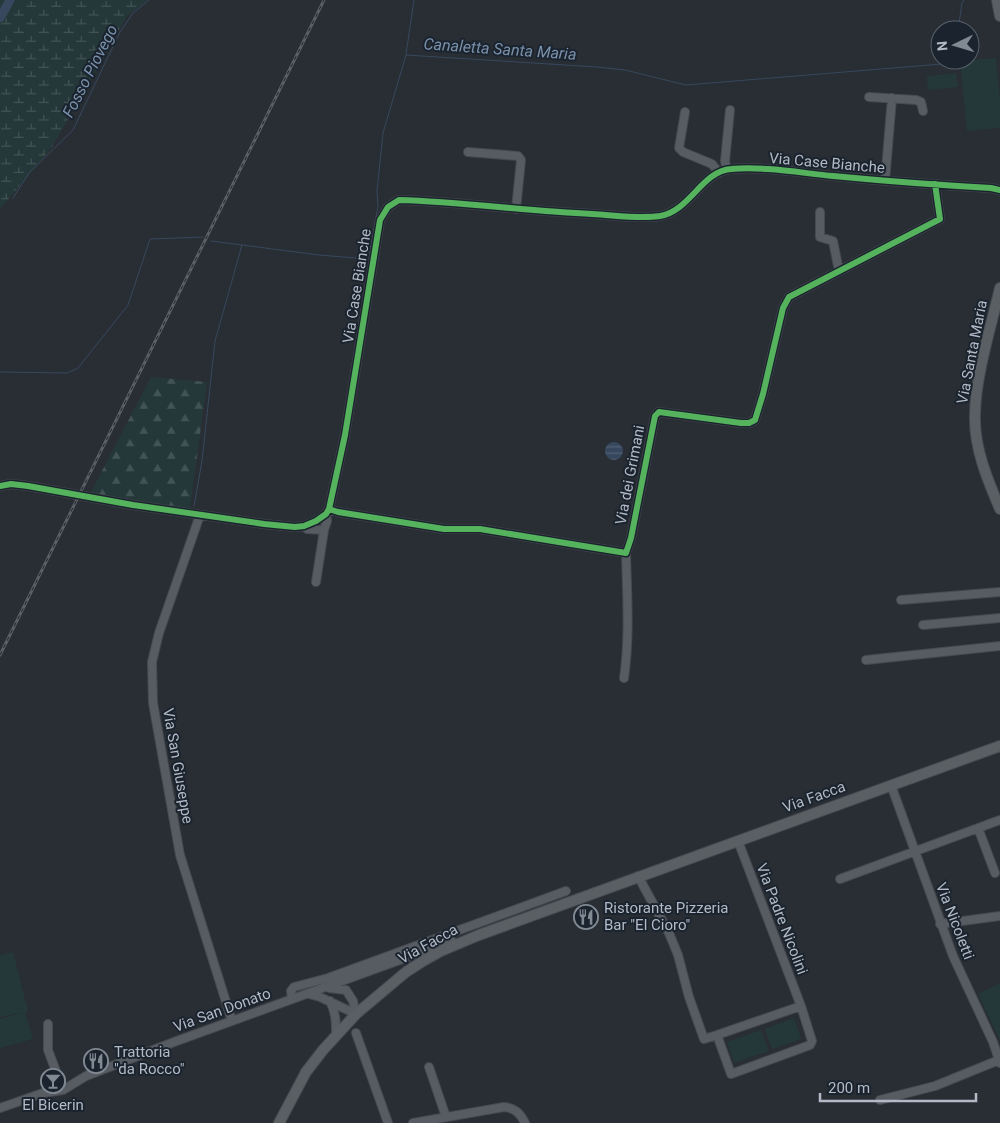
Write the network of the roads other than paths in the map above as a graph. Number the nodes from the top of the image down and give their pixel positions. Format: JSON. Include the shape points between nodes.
{"nodes":[{"id":1,"x":997,"y":0,"type":"edge"},
{"id":2,"x":1000,"y":16,"type":"edge"},
{"id":3,"x":870,"y":97,"type":"dead end"},
{"id":4,"x":892,"y":98,"type":"junction"},
{"id":5,"x":730,"y":110,"type":"dead end"},
{"id":6,"x":923,"y":111,"type":"dead end"},
{"id":7,"x":685,"y":112,"type":"dead end"},
{"id":8,"x":468,"y":152,"type":"dead end"},
{"id":9,"x":723,"y":171,"type":"junction"},
{"id":10,"x":885,"y":181,"type":"junction"},
{"id":11,"x":935,"y":184,"type":"junction"},
{"id":12,"x":999,"y":189,"type":"edge"},
{"id":13,"x":516,"y":210,"type":"junction"},
{"id":14,"x":820,"y":212,"type":"dead end"},
{"id":15,"x":839,"y":271,"type":"junction"},
{"id":16,"x":1000,"y":288,"type":"edge"},
{"id":17,"x":0,"y":486,"type":"edge"},
{"id":18,"x":1000,"y":509,"type":"edge"},
{"id":19,"x":327,"y":511,"type":"junction"},
{"id":20,"x":200,"y":515,"type":"junction"},
{"id":21,"x":304,"y":526,"type":"junction"},
{"id":22,"x":324,"y":530,"type":"junction"},
{"id":23,"x":626,"y":554,"type":"junction"},
{"id":24,"x":316,"y":582,"type":"dead end"},
{"id":25,"x":1000,"y":592,"type":"edge"},
{"id":26,"x":901,"y":600,"type":"dead end"},
{"id":27,"x":1000,"y":618,"type":"edge"},
{"id":28,"x":923,"y":625,"type":"dead end"},
{"id":29,"x":1000,"y":646,"type":"edge"},
{"id":30,"x":866,"y":660,"type":"dead end"},
{"id":31,"x":624,"y":678,"type":"dead end"},
{"id":32,"x":1000,"y":746,"type":"edge"},
{"id":33,"x":890,"y":785,"type":"junction"},
{"id":34,"x":1000,"y":820,"type":"edge"},
{"id":35,"x":978,"y":828,"type":"junction"},
{"id":36,"x":738,"y":841,"type":"junction"},
{"id":37,"x":914,"y":852,"type":"junction"},
{"id":38,"x":995,"y":873,"type":"dead end"},
{"id":39,"x":638,"y":876,"type":"junction"},
{"id":40,"x":840,"y":879,"type":"dead end"},
{"id":41,"x":566,"y":891,"type":"dead end"},
{"id":42,"x":1000,"y":916,"type":"edge"},
{"id":43,"x":940,"y":924,"type":"junction"},
{"id":44,"x":478,"y":935,"type":"junction"},
{"id":45,"x":324,"y":988,"type":"junction"},
{"id":46,"x":309,"y":994,"type":"junction"},
{"id":47,"x":292,"y":1000,"type":"junction"},
{"id":48,"x":330,"y":1001,"type":"junction"},
{"id":49,"x":801,"y":1006,"type":"junction"},
{"id":50,"x":356,"y":1014,"type":"junction"},
{"id":51,"x":232,"y":1021,"type":"junction"},
{"id":52,"x":48,"y":1024,"type":"dead end"},
{"id":53,"x":356,"y":1033,"type":"dead end"},
{"id":54,"x":336,"y":1035,"type":"junction"},
{"id":55,"x":717,"y":1035,"type":"junction"},
{"id":56,"x":999,"y":1062,"type":"edge"},
{"id":57,"x":429,"y":1067,"type":"dead end"},
{"id":58,"x":300,"y":1084,"type":"junction"},
{"id":59,"x":63,"y":1090,"type":"junction"},
{"id":60,"x":880,"y":1100,"type":"dead end"},
{"id":61,"x":0,"y":1108,"type":"edge"},
{"id":62,"x":446,"y":1118,"type":"junction"},
{"id":63,"x":279,"y":1123,"type":"edge"},
{"id":64,"x":283,"y":1123,"type":"edge"},
{"id":65,"x":388,"y":1123,"type":"edge"},
{"id":66,"x":418,"y":1123,"type":"edge"},
{"id":67,"x":525,"y":1123,"type":"edge"}],
"edges":[{"from":1,"to":2,"type":"main road"},
{"from":3,"to":4,"type":"street"},
{"from":4,"to":6,"type":"street","via":[[921,102]]},
{"from":4,"to":10,"type":"street"},
{"from":5,"to":9,"type":"street"},
{"from":7,"to":9,"type":"street","via":[[680,148]]},
{"from":8,"to":13,"type":"street","via":[[518,156],[521,160]]},
{"from":9,"to":10,"type":"street","name":"Via Case Bianche","via":[[758,170]]},
{"from":9,"to":13,"type":"street","name":"Via Case Bianche","via":[[705,182],[675,210],[661,216]]},
{"from":10,"to":11,"type":"street","name":"Via Case Bianche"},
{"from":11,"to":12,"type":"street","name":"Via Case Bianche"},
{"from":11,"to":15,"type":"street","name":"Via dei Grimani","via":[[940,219]]},
{"from":13,"to":19,"type":"street","name":"Via Case Bianche","via":[[399,200],[388,206],[380,220],[345,435]]},
{"from":14,"to":15,"type":"street","via":[[820,237],[833,241]]},
{"from":15,"to":23,"type":"street","name":"Via dei Grimani","via":[[789,298],[783,308],[755,420],[741,423],[660,412],[654,416]]},
{"from":16,"to":18,"type":"main road","name":"Via Santa Maria","via":[[974,417],[989,484]]},
{"from":17,"to":20,"type":"street","via":[[28,486]]},
{"from":19,"to":21,"type":"street"},
{"from":19,"to":22,"type":"street","name":"Via Case Bianche"},
{"from":19,"to":23,"type":"street","via":[[444,529],[480,529]]},
{"from":20,"to":21,"type":"street"},
{"from":20,"to":51,"type":"street","name":"Via San Giuseppe","via":[[159,633],[152,662],[153,703],[180,855]]},
{"from":21,"to":22,"type":"street"},
{"from":22,"to":24,"type":"street","name":"Via Case Bianche"},
{"from":23,"to":31,"type":"street","via":[[628,613]]},
{"from":25,"to":26,"type":"street"},
{"from":27,"to":28,"type":"street"},
{"from":29,"to":30,"type":"street"},
{"from":32,"to":33,"type":"main road","name":"Via Facca"},
{"from":33,"to":36,"type":"main road","name":"Via Facca"},
{"from":33,"to":37,"type":"street","name":"Via Nicoletti"},
{"from":34,"to":35,"type":"street"},
{"from":35,"to":37,"type":"street"},
{"from":35,"to":38,"type":"street"},
{"from":36,"to":39,"type":"main road","name":"Via Facca"},
{"from":36,"to":49,"type":"street","name":"Via Padre Nicolini"},
{"from":37,"to":40,"type":"street"},
{"from":37,"to":43,"type":"street","name":"Via Nicoletti"},
{"from":39,"to":44,"type":"main road","name":"Via Facca"},
{"from":39,"to":55,"type":"street","via":[[678,955],[688,997],[704,1039]]},
{"from":41,"to":47,"type":"street","via":[[294,987]]},
{"from":42,"to":43,"type":"street"},
{"from":43,"to":56,"type":"street","name":"Via Nicoletti"},
{"from":44,"to":45,"type":"street","name":"Via San Donato","via":[[464,937]]},
{"from":44,"to":50,"type":"main road","name":"Via Facca","via":[[441,951],[406,972]]},
{"from":45,"to":46,"type":"street","name":"Via San Donato"},
{"from":45,"to":50,"type":"street","via":[[346,990]]},
{"from":46,"to":47,"type":"street","name":"Via San Donato"},
{"from":46,"to":48,"type":"street"},
{"from":47,"to":51,"type":"street","name":"Via San Donato"},
{"from":48,"to":50,"type":"street"},
{"from":48,"to":54,"type":"street","via":[[337,1021]]},
{"from":49,"to":55,"type":"street"},
{"from":49,"to":55,"type":"street","name":"Via Padre Nicolini","via":[[812,1038],[810,1045],[731,1074]]},
{"from":50,"to":54,"type":"main road","name":"Via Facca"},
{"from":51,"to":59,"type":"street","name":"Via San Donato","via":[[86,1076]]},
{"from":52,"to":59,"type":"street","via":[[48,1050]]},
{"from":53,"to":65,"type":"street"},
{"from":54,"to":58,"type":"main road","name":"Via Facca"},
{"from":56,"to":60,"type":"street","via":[[935,1086]]},
{"from":57,"to":62,"type":"street"},
{"from":58,"to":63,"type":"main road","name":"Via Facca"},
{"from":58,"to":64,"type":"street"},
{"from":59,"to":61,"type":"street","name":"Via San Donato","via":[[43,1093]]},
{"from":62,"to":66,"type":"street"},
{"from":62,"to":67,"type":"street","via":[[504,1107],[519,1113]]}]}
